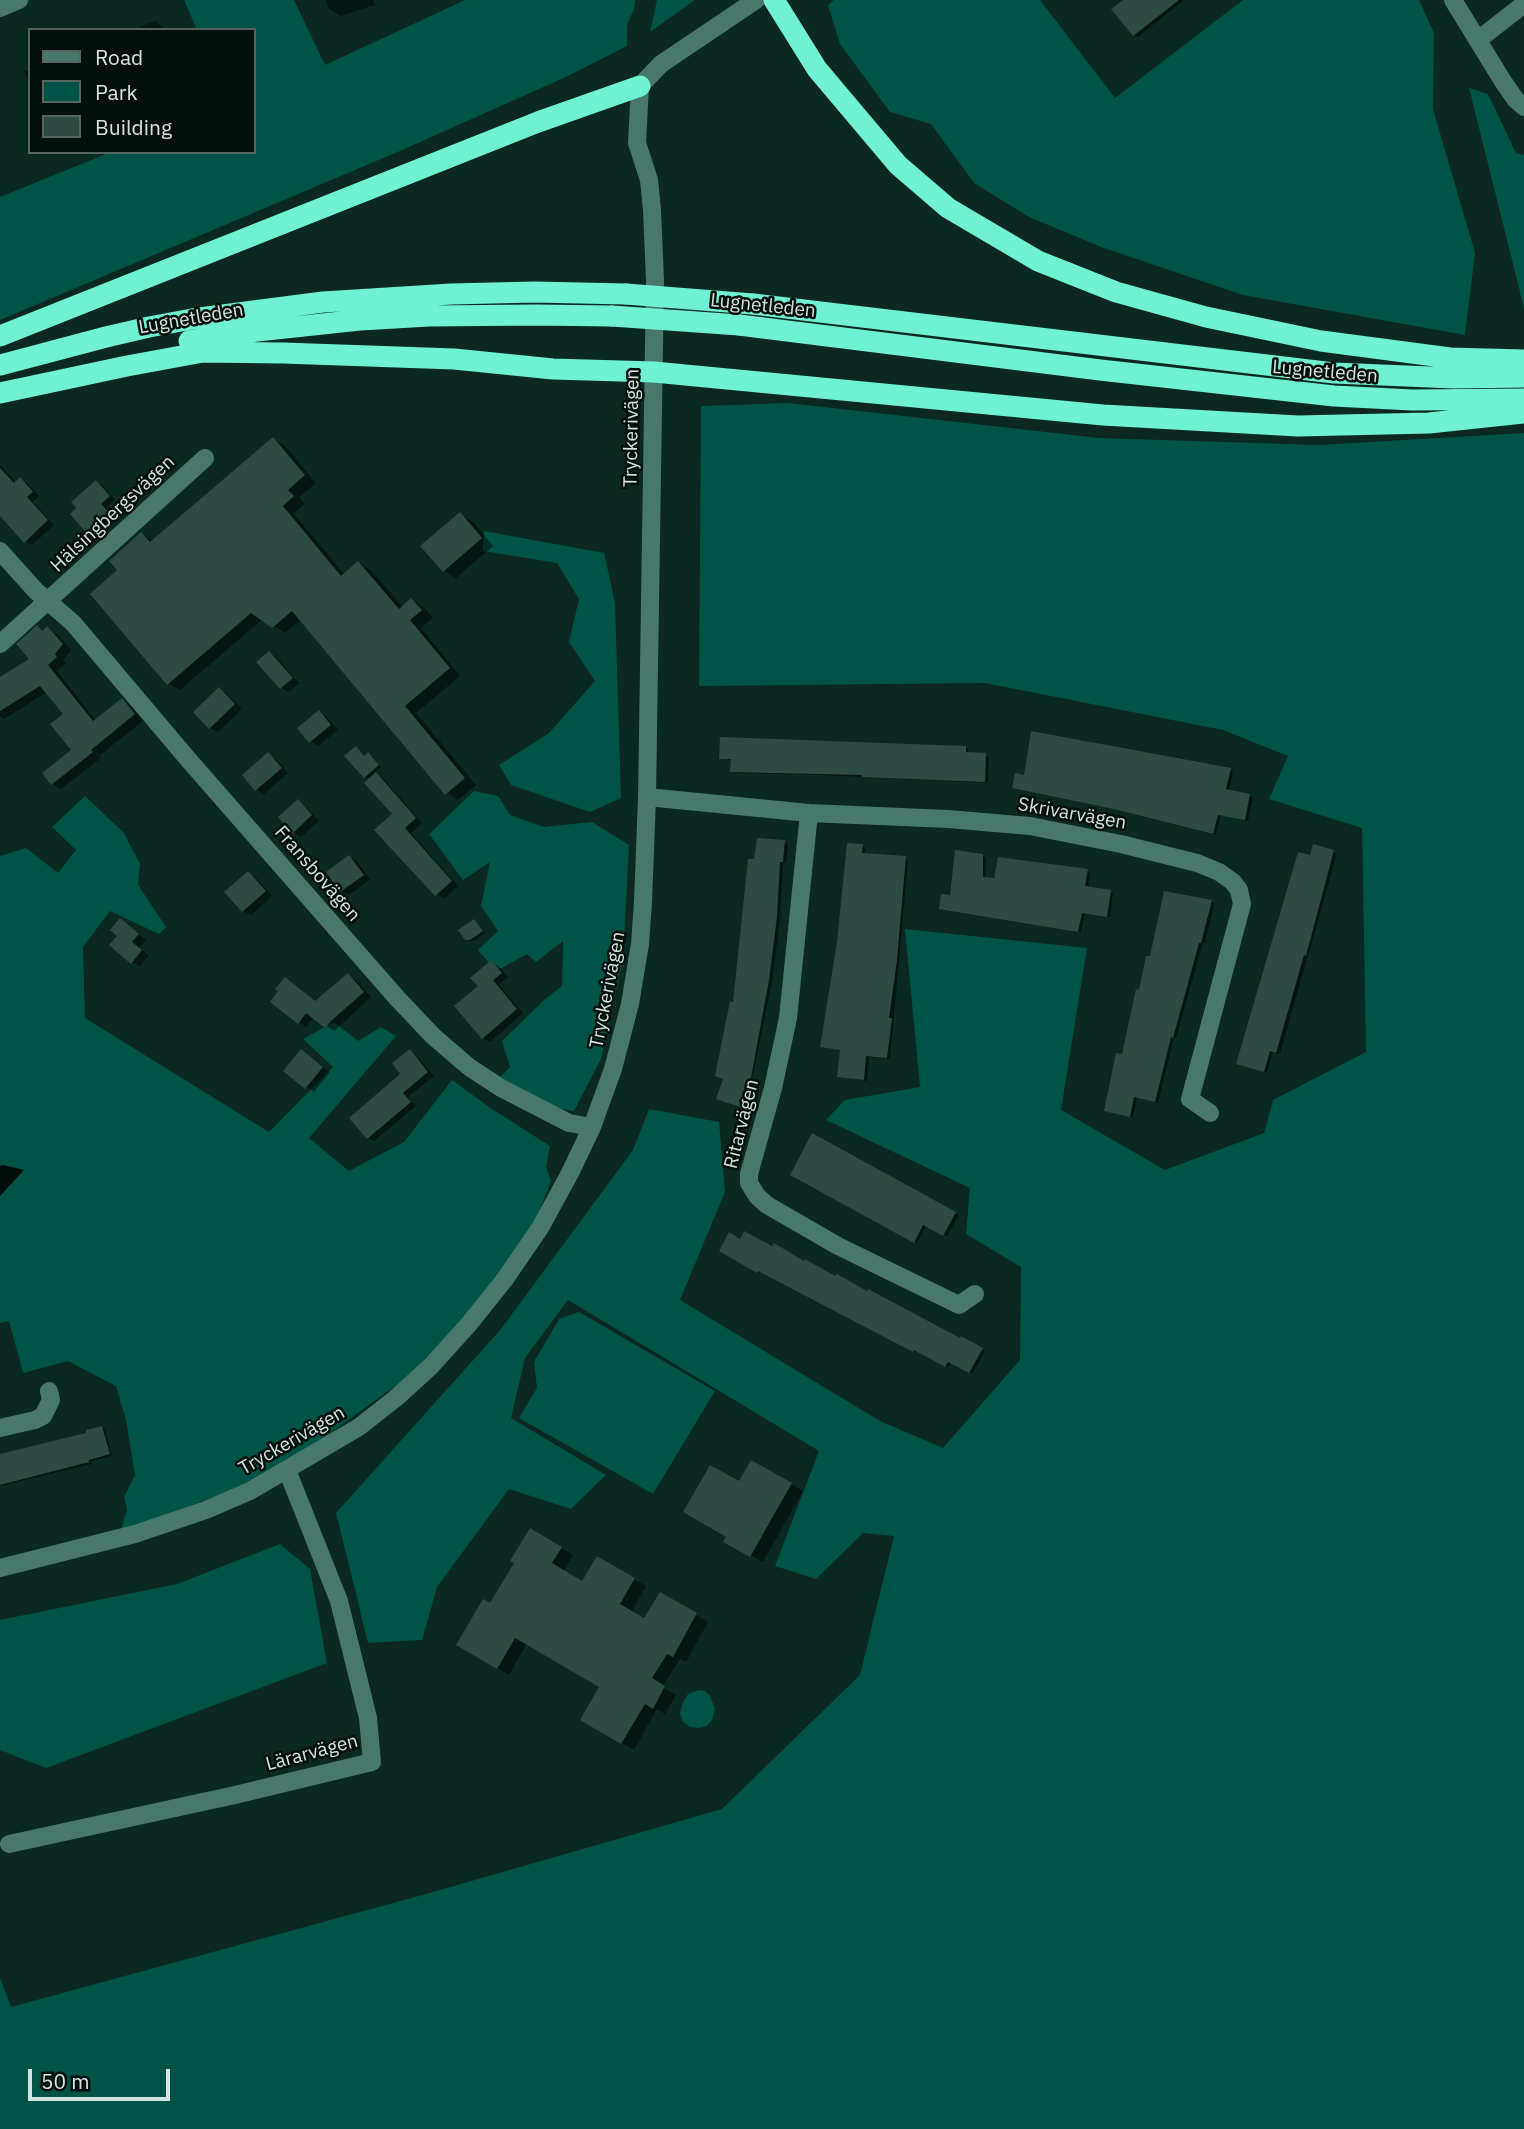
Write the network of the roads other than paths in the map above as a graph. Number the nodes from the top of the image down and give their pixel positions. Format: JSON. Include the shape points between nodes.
{"nodes":[{"id":1,"x":19,"y":0,"type":"edge"},
{"id":2,"x":756,"y":0,"type":"edge"},
{"id":3,"x":774,"y":0,"type":"edge"},
{"id":4,"x":1453,"y":0,"type":"edge"},
{"id":5,"x":1524,"y":4,"type":"edge"},
{"id":6,"x":0,"y":8,"type":"edge"},
{"id":7,"x":1478,"y":40,"type":"junction"},
{"id":8,"x":640,"y":86,"type":"junction"},
{"id":9,"x":1524,"y":107,"type":"edge"},
{"id":10,"x":0,"y":336,"type":"edge"},
{"id":11,"x":1524,"y":360,"type":"edge"},
{"id":12,"x":0,"y":365,"type":"edge"},
{"id":13,"x":654,"y":372,"type":"junction"},
{"id":14,"x":1524,"y":377,"type":"edge"},
{"id":15,"x":0,"y":390,"type":"edge"},
{"id":16,"x":1524,"y":399,"type":"edge"},
{"id":17,"x":1524,"y":413,"type":"edge"},
{"id":18,"x":205,"y":458,"type":"dead end"},
{"id":19,"x":0,"y":551,"type":"edge"},
{"id":20,"x":49,"y":601,"type":"junction"},
{"id":21,"x":0,"y":643,"type":"edge"},
{"id":22,"x":647,"y":797,"type":"junction"},
{"id":23,"x":809,"y":813,"type":"junction"},
{"id":24,"x":1210,"y":1113,"type":"dead end"},
{"id":25,"x":592,"y":1127,"type":"junction"},
{"id":26,"x":975,"y":1294,"type":"dead end"},
{"id":27,"x":49,"y":1391,"type":"dead end"},
{"id":28,"x":0,"y":1428,"type":"edge"},
{"id":29,"x":288,"y":1470,"type":"junction"},
{"id":30,"x":0,"y":1568,"type":"edge"},
{"id":31,"x":9,"y":1844,"type":"dead end"}],
"edges":[{"from":1,"to":6,"type":"street"},
{"from":2,"to":8,"type":"street","via":[[661,64]]},
{"from":3,"to":11,"type":"highway","via":[[817,69],[898,164],[948,208],[1038,261],[1129,296],[1321,341],[1450,358]]},
{"from":4,"to":7,"type":"street"},
{"from":5,"to":7,"type":"street"},
{"from":7,"to":9,"type":"street"},
{"from":8,"to":10,"type":"highway","via":[[525,127]]},
{"from":8,"to":13,"type":"street","name":"Tryckerivägen","via":[[637,143],[649,180],[654,236]]},
{"from":12,"to":14,"type":"highway","name":"Lugnetleden","bridge":true,"via":[[149,327],[205,318],[323,302],[534,292],[753,304],[1334,373]]},
{"from":13,"to":15,"type":"highway","via":[[553,369],[454,359],[203,352]]},
{"from":13,"to":17,"type":"highway","via":[[1103,415],[1298,426],[1429,423]]},
{"from":13,"to":22,"type":"street","name":"Tryckerivägen"},
{"from":15,"to":16,"type":"highway","name":"Lugnetleden","bridge":true,"via":[[121,355],[280,328],[429,316],[536,315],[739,325],[1334,396]]},
{"from":18,"to":20,"type":"street","name":"Hälsingbergsvägen"},
{"from":19,"to":20,"type":"street","name":"Hälsingbergsvägen"},
{"from":20,"to":21,"type":"street","name":"Hälsingbergsvägen"},
{"from":20,"to":25,"type":"street","name":"Fransbovägen","via":[[433,1035],[469,1067],[508,1092],[569,1123]]},
{"from":22,"to":23,"type":"street","name":"Skrivarvägen"},
{"from":22,"to":25,"type":"street","name":"Tryckerivägen","via":[[641,934],[630,1004]]},
{"from":23,"to":24,"type":"street","name":"Skrivarvägen","via":[[1030,826],[1197,863],[1233,882],[1241,894],[1241,911],[1190,1099]]},
{"from":23,"to":26,"type":"street","name":"Ritarvägen","via":[[788,1018],[749,1184],[766,1205],[959,1305]]},
{"from":25,"to":29,"type":"street","name":"Tryckerivägen","via":[[540,1228],[470,1324],[396,1398],[359,1427]]},
{"from":27,"to":28,"type":"street","via":[[51,1400],[43,1416]]},
{"from":29,"to":30,"type":"street","name":"Tryckerivägen","via":[[233,1499],[165,1525]]},
{"from":29,"to":31,"type":"street","name":"Lärarvägen","via":[[339,1601],[368,1718],[372,1762]]}]}
